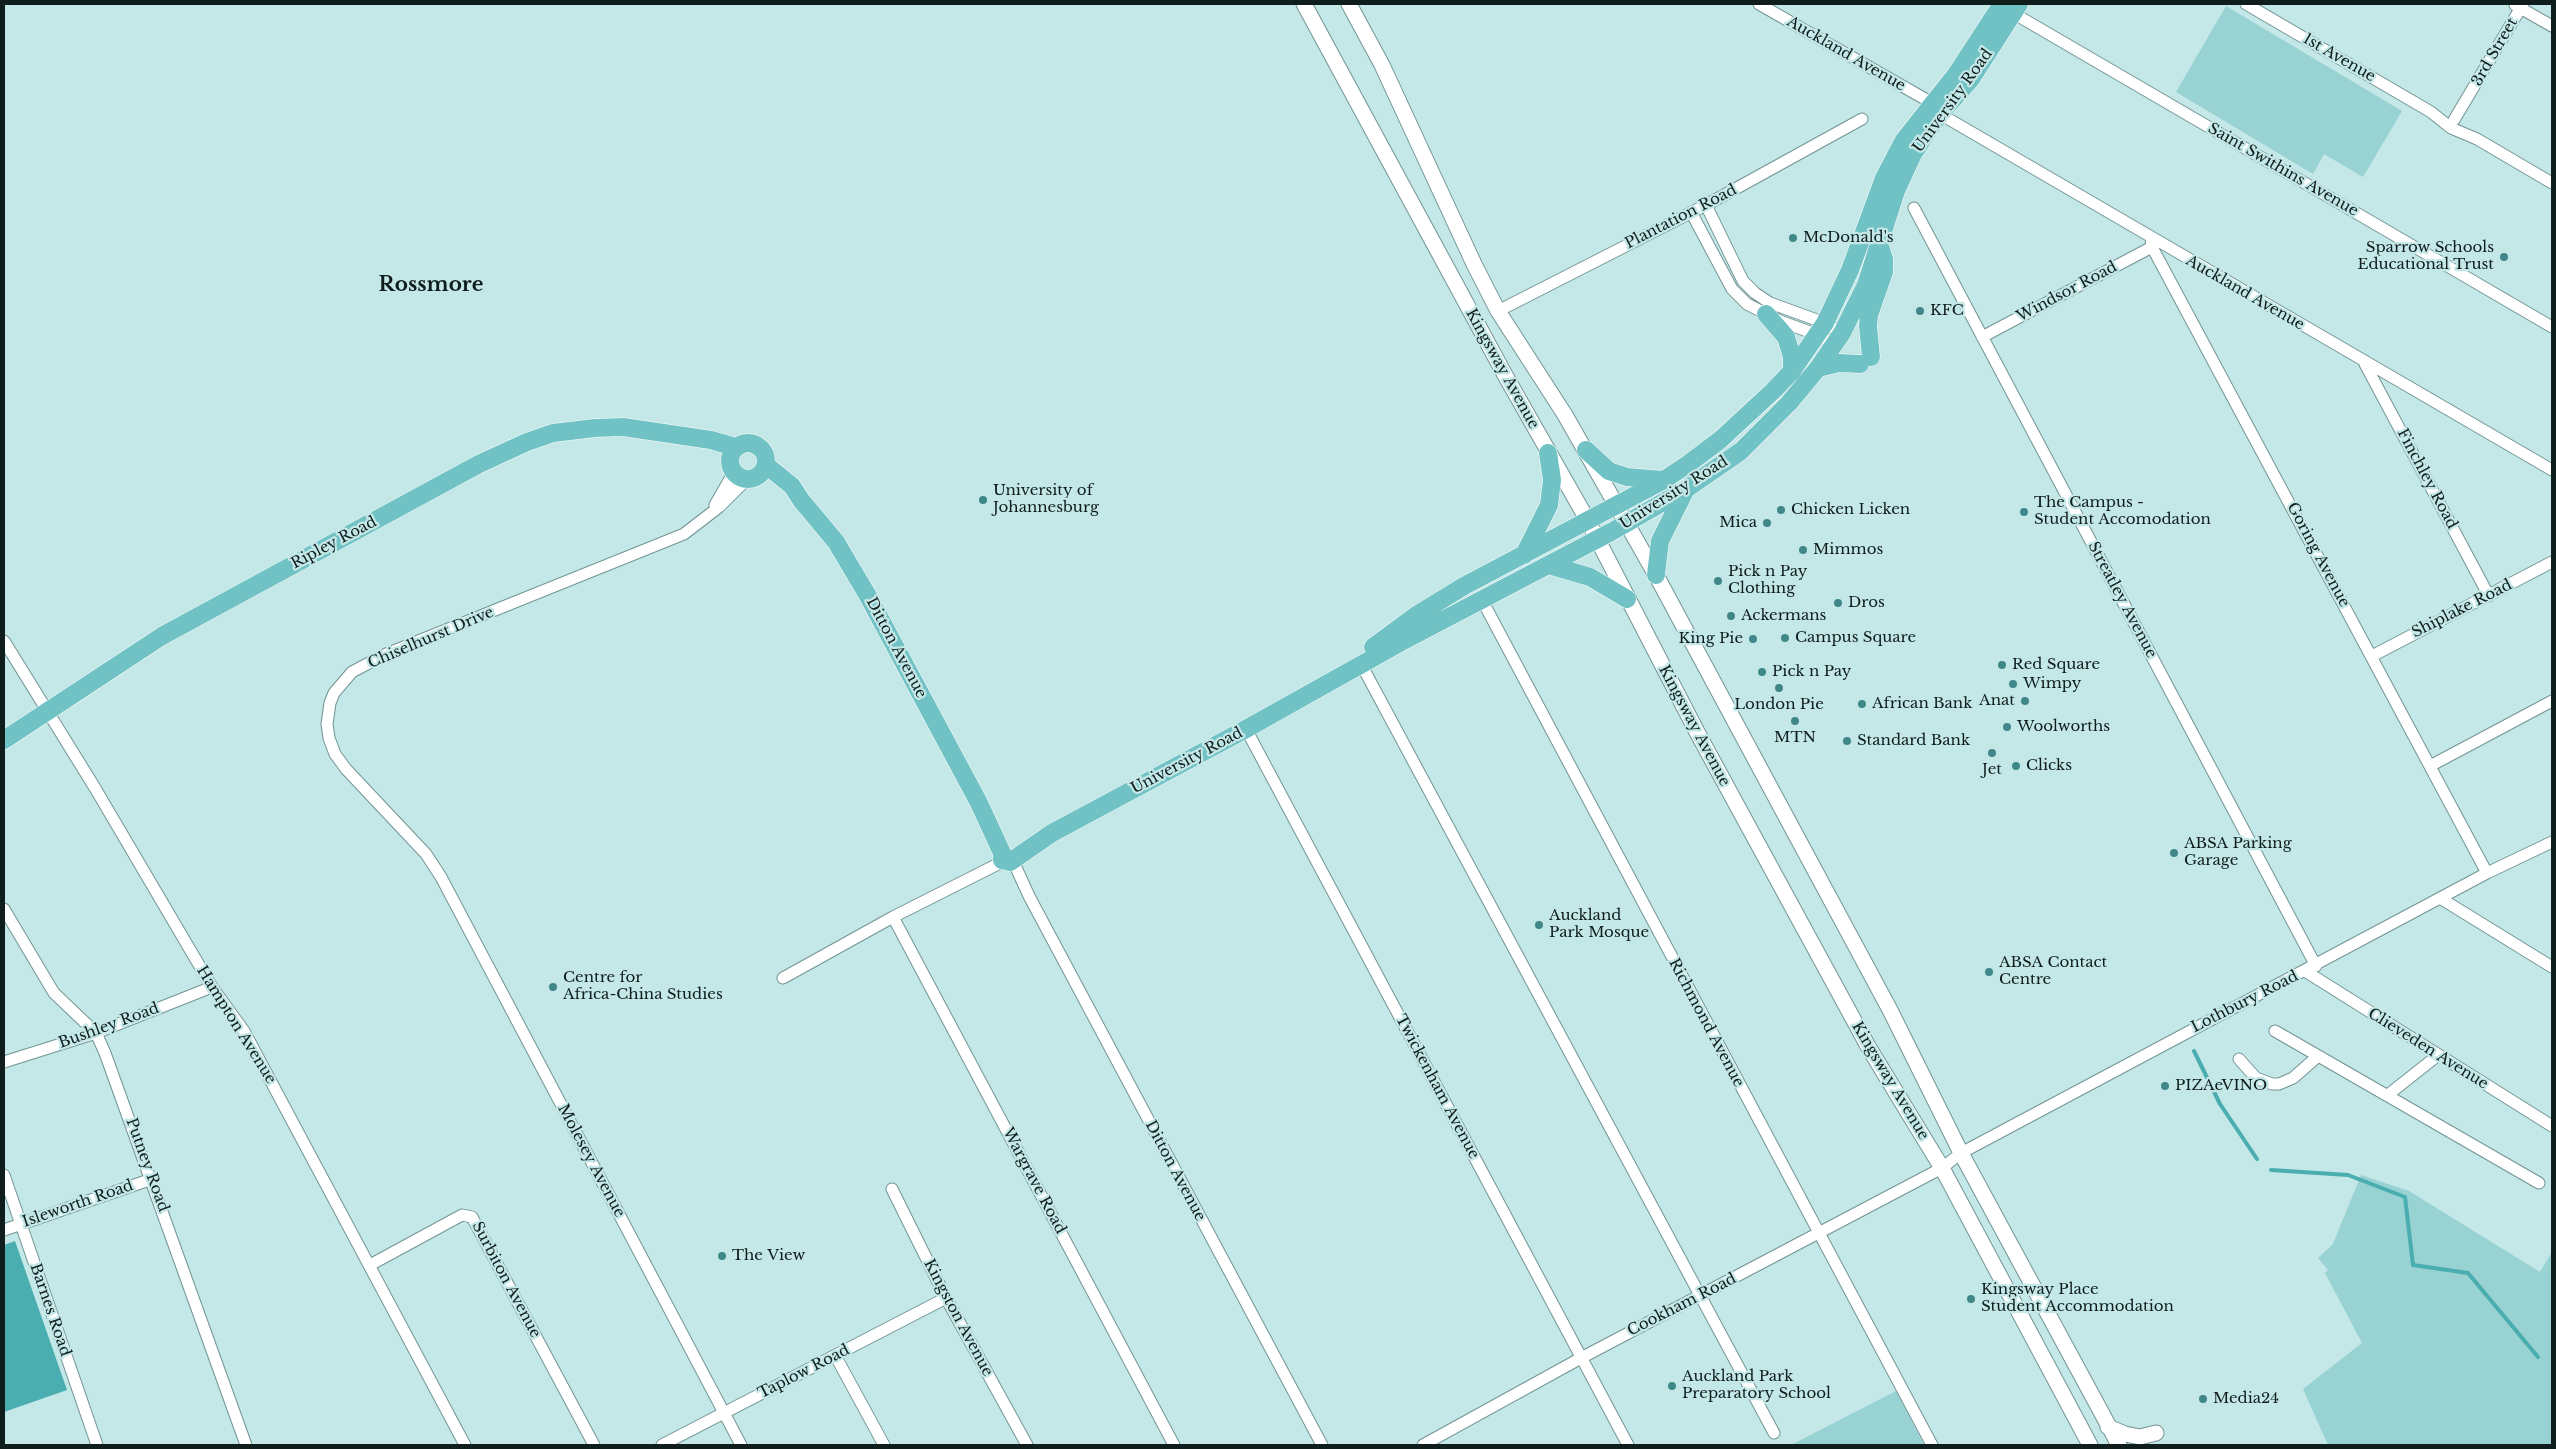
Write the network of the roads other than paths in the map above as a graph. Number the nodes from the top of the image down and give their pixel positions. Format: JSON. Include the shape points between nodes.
{"nodes":[{"id":1,"x":1304,"y":4,"type":"edge"},
{"id":2,"x":1349,"y":4,"type":"edge"},
{"id":3,"x":1760,"y":4,"type":"edge"},
{"id":4,"x":2246,"y":4,"type":"edge"},
{"id":5,"x":2519,"y":5,"type":"edge"},
{"id":6,"x":2007,"y":6,"type":"edge"},
{"id":7,"x":2552,"y":26,"type":"edge"},
{"id":8,"x":1936,"y":109,"type":"junction"},
{"id":9,"x":1862,"y":119,"type":"dead end"},
{"id":10,"x":2455,"y":124,"type":"junction"},
{"id":11,"x":2552,"y":183,"type":"edge"},
{"id":12,"x":1706,"y":205,"type":"junction"},
{"id":13,"x":1914,"y":208,"type":"dead end"},
{"id":14,"x":1691,"y":212,"type":"junction"},
{"id":15,"x":2151,"y":242,"type":"junction"},
{"id":16,"x":1880,"y":244,"type":"junction"},
{"id":17,"x":1498,"y":311,"type":"junction"},
{"id":18,"x":1766,"y":314,"type":"junction"},
{"id":19,"x":2552,"y":327,"type":"edge"},
{"id":20,"x":1821,"y":329,"type":"junction"},
{"id":21,"x":1982,"y":337,"type":"junction"},
{"id":22,"x":1838,"y":339,"type":"junction"},
{"id":23,"x":2364,"y":362,"type":"junction"},
{"id":24,"x":1818,"y":368,"type":"junction"},
{"id":25,"x":1792,"y":371,"type":"junction"},
{"id":26,"x":1586,"y":450,"type":"junction"},
{"id":27,"x":1548,"y":453,"type":"junction"},
{"id":28,"x":745,"y":466,"type":"junction"},
{"id":29,"x":2552,"y":470,"type":"edge"},
{"id":30,"x":1664,"y":480,"type":"junction"},
{"id":31,"x":1686,"y":489,"type":"junction"},
{"id":32,"x":1616,"y":505,"type":"junction"},
{"id":33,"x":1588,"y":521,"type":"junction"},
{"id":34,"x":1627,"y":522,"type":"junction"},
{"id":35,"x":1597,"y":540,"type":"junction"},
{"id":36,"x":1524,"y":555,"type":"junction"},
{"id":37,"x":2552,"y":562,"type":"edge"},
{"id":38,"x":1549,"y":565,"type":"junction"},
{"id":39,"x":1656,"y":575,"type":"junction"},
{"id":40,"x":2489,"y":596,"type":"junction"},
{"id":41,"x":1627,"y":599,"type":"junction"},
{"id":42,"x":1482,"y":600,"type":"junction"},
{"id":43,"x":4,"y":641,"type":"edge"},
{"id":44,"x":2372,"y":656,"type":"junction"},
{"id":45,"x":1361,"y":664,"type":"junction"},
{"id":46,"x":1320,"y":686,"type":"junction"},
{"id":47,"x":2552,"y":701,"type":"edge"},
{"id":48,"x":48,"y":711,"type":"junction"},
{"id":49,"x":1246,"y":729,"type":"junction"},
{"id":50,"x":4,"y":740,"type":"edge"},
{"id":51,"x":2430,"y":766,"type":"junction"},
{"id":52,"x":2552,"y":842,"type":"edge"},
{"id":53,"x":1007,"y":856,"type":"junction"},
{"id":54,"x":2488,"y":873,"type":"junction"},
{"id":55,"x":441,"y":877,"type":"joint"},
{"id":56,"x":2440,"y":898,"type":"junction"},
{"id":57,"x":4,"y":909,"type":"edge"},
{"id":58,"x":893,"y":917,"type":"junction"},
{"id":59,"x":2316,"y":966,"type":"junction"},
{"id":60,"x":2552,"y":967,"type":"edge"},
{"id":61,"x":2305,"y":971,"type":"junction"},
{"id":62,"x":783,"y":978,"type":"dead end"},
{"id":63,"x":212,"y":987,"type":"junction"},
{"id":64,"x":2275,"y":1031,"type":"dead end"},
{"id":65,"x":96,"y":1033,"type":"junction"},
{"id":66,"x":2318,"y":1056,"type":"junction"},
{"id":67,"x":2437,"y":1056,"type":"junction"},
{"id":68,"x":2240,"y":1059,"type":"dead end"},
{"id":69,"x":4,"y":1062,"type":"edge"},
{"id":70,"x":2389,"y":1094,"type":"junction"},
{"id":71,"x":2552,"y":1126,"type":"edge"},
{"id":72,"x":1961,"y":1153,"type":"junction"},
{"id":73,"x":1942,"y":1168,"type":"junction"},
{"id":74,"x":4,"y":1175,"type":"edge"},
{"id":75,"x":152,"y":1179,"type":"junction"},
{"id":76,"x":2540,"y":1183,"type":"dead end"},
{"id":77,"x":892,"y":1189,"type":"dead end"},
{"id":78,"x":20,"y":1224,"type":"junction"},
{"id":79,"x":4,"y":1230,"type":"edge"},
{"id":80,"x":1818,"y":1234,"type":"junction"},
{"id":81,"x":370,"y":1264,"type":"junction"},
{"id":82,"x":1701,"y":1296,"type":"junction"},
{"id":83,"x":946,"y":1298,"type":"junction"},
{"id":84,"x":836,"y":1357,"type":"junction"},
{"id":85,"x":1581,"y":1358,"type":"junction"},
{"id":86,"x":723,"y":1413,"type":"junction"},
{"id":87,"x":2108,"y":1427,"type":"junction"},
{"id":88,"x":1774,"y":1433,"type":"dead end"},
{"id":89,"x":2156,"y":1433,"type":"dead end"},
{"id":90,"x":96,"y":1445,"type":"edge"},
{"id":91,"x":246,"y":1445,"type":"edge"},
{"id":92,"x":465,"y":1445,"type":"edge"},
{"id":93,"x":594,"y":1445,"type":"edge"},
{"id":94,"x":662,"y":1445,"type":"edge"},
{"id":95,"x":741,"y":1445,"type":"edge"},
{"id":96,"x":884,"y":1445,"type":"edge"},
{"id":97,"x":1027,"y":1445,"type":"edge"},
{"id":98,"x":1174,"y":1445,"type":"edge"},
{"id":99,"x":1322,"y":1445,"type":"edge"},
{"id":100,"x":1423,"y":1445,"type":"edge"},
{"id":101,"x":1628,"y":1445,"type":"edge"},
{"id":102,"x":1932,"y":1445,"type":"edge"},
{"id":103,"x":2090,"y":1445,"type":"edge"},
{"id":104,"x":2119,"y":1445,"type":"edge"}],
"edges":[{"from":1,"to":27,"type":"main road","name":"Kingsway Avenue"},
{"from":2,"to":17,"type":"main road","name":"Kingsway Avenue","via":[[1382,65]]},
{"from":3,"to":8,"type":"street","name":"Auckland Avenue"},
{"from":4,"to":10,"type":"street","name":"1st Avenue"},
{"from":5,"to":7,"type":"street"},
{"from":5,"to":10,"type":"street","name":"3rd Street","via":[[2467,100],[2464,113]]},
{"from":6,"to":8,"type":"main road","name":"University Road","via":[[1971,79]]},
{"from":6,"to":19,"type":"street","name":"Saint Swithins Avenue"},
{"from":8,"to":15,"type":"street","name":"Auckland Avenue"},
{"from":8,"to":16,"type":"main road","name":"University Road","via":[[1904,170]]},
{"from":8,"to":20,"type":"main road","name":"University Road","via":[[1904,140],[1891,164],[1850,270]]},
{"from":9,"to":12,"type":"street","name":"Plantation Road"},
{"from":10,"to":11,"type":"street","name":"1st Avenue"},
{"from":12,"to":14,"type":"street","name":"Plantation Road"},
{"from":12,"to":20,"type":"street","via":[[1743,281],[1770,303]]},
{"from":13,"to":21,"type":"street","name":"Streatley Avenue"},
{"from":14,"to":17,"type":"street","name":"Plantation Road"},
{"from":14,"to":18,"type":"street","via":[[1732,289],[1747,304]]},
{"from":15,"to":21,"type":"street","name":"Windsor Road"},
{"from":15,"to":23,"type":"street","name":"Auckland Avenue"},
{"from":15,"to":44,"type":"street","name":"Goring Avenue"},
{"from":16,"to":22,"type":"main road","name":"University Road","via":[[1856,308]]},
{"from":16,"to":24,"type":"main road","via":[[1884,265],[1869,314],[1865,361]]},
{"from":17,"to":26,"type":"main road","name":"Kingsway Avenue"},
{"from":18,"to":20,"type":"street"},
{"from":18,"to":25,"type":"main road","via":[[1786,337]]},
{"from":20,"to":22,"type":"street"},
{"from":20,"to":25,"type":"main road","name":"University Road"},
{"from":21,"to":59,"type":"street","name":"Streatley Avenue"},
{"from":22,"to":24,"type":"main road","name":"University Road"},
{"from":23,"to":29,"type":"street","name":"Auckland Avenue"},
{"from":23,"to":40,"type":"street","name":"Finchley Road"},
{"from":24,"to":31,"type":"main road","name":"University Road","via":[[1748,445]]},
{"from":25,"to":30,"type":"main road","name":"University Road","via":[[1739,424],[1706,452]]},
{"from":26,"to":30,"type":"main road","via":[[1609,471],[1627,477]]},
{"from":26,"to":32,"type":"main road","name":"Kingsway Avenue"},
{"from":27,"to":33,"type":"main road","name":"Kingsway Avenue"},
{"from":27,"to":36,"type":"main road","via":[[1552,480],[1549,505]]},
{"from":28,"to":48,"type":"main road","name":"Ripley Road","via":[[721,442],[649,429],[595,428],[553,434],[527,442],[479,464],[162,636]]},
{"from":28,"to":53,"type":"main road","name":"Ditton Avenue","via":[[792,486],[829,532]]},
{"from":28,"to":55,"type":"street","name":"Chiselhurst Drive","via":[[713,511],[684,534],[386,654],[352,672],[340,685],[330,703],[327,724],[335,754],[346,770],[426,854]]},
{"from":30,"to":32,"type":"main road","name":"University Road"},
{"from":31,"to":34,"type":"main road","name":"University Road"},
{"from":31,"to":39,"type":"main road","via":[[1660,541]]},
{"from":32,"to":33,"type":"main road","name":"University Road"},
{"from":32,"to":34,"type":"main road","name":"Kingsway Avenue"},
{"from":33,"to":35,"type":"main road","name":"Kingsway Avenue"},
{"from":33,"to":36,"type":"main road","name":"University Road"},
{"from":34,"to":35,"type":"main road","name":"University Road"},
{"from":34,"to":39,"type":"main road","name":"Kingsway Avenue"},
{"from":35,"to":38,"type":"main road","name":"University Road"},
{"from":35,"to":41,"type":"main road","name":"Kingsway Avenue"},
{"from":36,"to":46,"type":"main road","name":"University Road","via":[[1464,586],[1416,616]]},
{"from":37,"to":40,"type":"street","name":"Shiplake Road"},
{"from":38,"to":41,"type":"main road","via":[[1590,577]]},
{"from":38,"to":42,"type":"main road","name":"University Road"},
{"from":39,"to":72,"type":"main road","name":"Kingsway Avenue","via":[[1890,1010]]},
{"from":40,"to":44,"type":"street","name":"Shiplake Road"},
{"from":41,"to":73,"type":"main road","name":"Kingsway Avenue","via":[[1869,1048]]},
{"from":42,"to":45,"type":"main road","name":"University Road"},
{"from":42,"to":80,"type":"street","name":"Richmond Avenue"},
{"from":43,"to":48,"type":"street","name":"Hampton Avenue"},
{"from":44,"to":51,"type":"street","name":"Goring Avenue"},
{"from":45,"to":46,"type":"main road","name":"University Road"},
{"from":45,"to":82,"type":"street"},
{"from":46,"to":49,"type":"main road","name":"University Road"},
{"from":47,"to":51,"type":"street"},
{"from":48,"to":50,"type":"main road","name":"Ripley Road"},
{"from":48,"to":63,"type":"street","name":"Hampton Avenue"},
{"from":49,"to":53,"type":"main road","name":"University Road"},
{"from":49,"to":85,"type":"street","name":"Twickenham Avenue"},
{"from":51,"to":54,"type":"street","name":"Goring Avenue"},
{"from":52,"to":54,"type":"street","name":"Lothbury Road"},
{"from":53,"to":58,"type":"street","name":"University Road"},
{"from":53,"to":99,"type":"street","name":"Ditton Avenue"},
{"from":54,"to":56,"type":"street","name":"Lothbury Road"},
{"from":55,"to":86,"type":"street","name":"Molesey Avenue"},
{"from":56,"to":59,"type":"street","name":"Lothbury Road"},
{"from":56,"to":60,"type":"street"},
{"from":57,"to":65,"type":"street","name":"Putney Road","via":[[54,993]]},
{"from":58,"to":62,"type":"street","name":"University Road"},
{"from":58,"to":98,"type":"street","name":"Wargrave Road"},
{"from":59,"to":61,"type":"street","name":"Lothbury Road"},
{"from":61,"to":67,"type":"street","name":"Clieveden Avenue"},
{"from":61,"to":72,"type":"street","name":"Lothbury Road"},
{"from":63,"to":65,"type":"street","name":"Bushley Road"},
{"from":63,"to":81,"type":"street","name":"Hampton Avenue","via":[[234,1015],[262,1063]]},
{"from":64,"to":66,"type":"street"},
{"from":65,"to":69,"type":"street","name":"Bushley Road"},
{"from":65,"to":75,"type":"street","name":"Putney Road"},
{"from":66,"to":68,"type":"street","via":[[2292,1078],[2279,1084],[2256,1078]]},
{"from":66,"to":70,"type":"street"},
{"from":67,"to":70,"type":"street"},
{"from":67,"to":71,"type":"street","name":"Clieveden Avenue"},
{"from":70,"to":76,"type":"street"},
{"from":72,"to":73,"type":"street","name":"Lothbury Road"},
{"from":72,"to":87,"type":"main road","name":"Kingsway Avenue"},
{"from":73,"to":80,"type":"street","name":"Cookham Road"},
{"from":73,"to":103,"type":"main road","name":"Kingsway Avenue"},
{"from":74,"to":78,"type":"street","name":"Barnes Road"},
{"from":75,"to":78,"type":"street","name":"Isleworth Road"},
{"from":75,"to":91,"type":"street","name":"Putney Road"},
{"from":77,"to":83,"type":"street","name":"Kingston Avenue"},
{"from":78,"to":79,"type":"street","name":"Isleworth Road"},
{"from":78,"to":90,"type":"street","name":"Barnes Road"},
{"from":80,"to":82,"type":"street","name":"Cookham Road"},
{"from":80,"to":102,"type":"street","name":"Richmond Avenue"},
{"from":81,"to":92,"type":"street","name":"Hampton Avenue"},
{"from":81,"to":93,"type":"street","name":"Surbiton Avenue","via":[[462,1215],[472,1217]]},
{"from":82,"to":85,"type":"street","name":"Cookham Road"},
{"from":82,"to":88,"type":"street"},
{"from":83,"to":84,"type":"street","name":"Taplow Road"},
{"from":83,"to":97,"type":"street","name":"Kingston Avenue"},
{"from":84,"to":86,"type":"street","name":"Taplow Road"},
{"from":84,"to":96,"type":"street"},
{"from":85,"to":100,"type":"street","name":"Cookham Road"},
{"from":85,"to":101,"type":"street","name":"Twickenham Avenue"},
{"from":86,"to":94,"type":"street","name":"Taplow Road"},
{"from":86,"to":95,"type":"street","name":"Molesey Avenue"},
{"from":87,"to":89,"type":"main road","via":[[2140,1437]]},
{"from":87,"to":104,"type":"main road","name":"Kingsway Avenue"}]}
